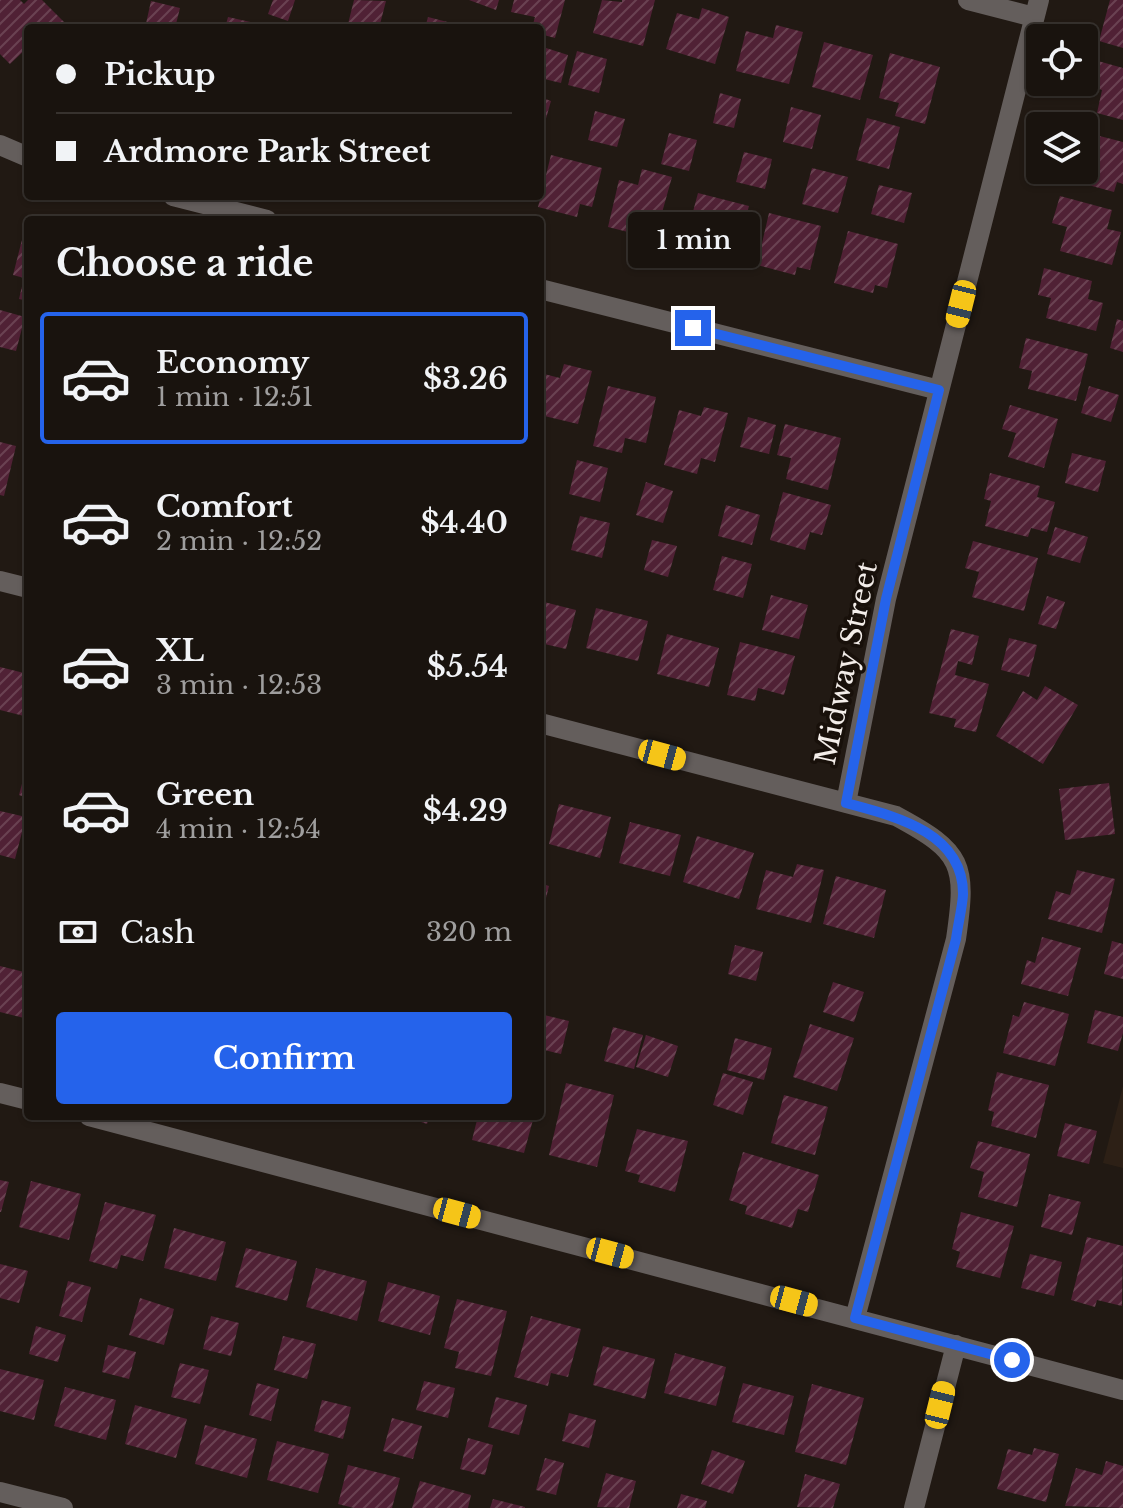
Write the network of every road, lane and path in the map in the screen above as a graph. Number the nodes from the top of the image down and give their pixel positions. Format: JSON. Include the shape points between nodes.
{"nodes":[{"id":1,"x":968,"y":0,"type":"edge"},
{"id":2,"x":1036,"y":8,"type":"edge"},
{"id":3,"x":0,"y":145,"type":"edge"},
{"id":4,"x":24,"y":155,"type":"edge"},
{"id":5,"x":189,"y":200,"type":"edge"},
{"id":6,"x":251,"y":216,"type":"edge"},
{"id":7,"x":544,"y":290,"type":"edge"},
{"id":8,"x":939,"y":390,"type":"junction"},
{"id":9,"x":0,"y":581,"type":"edge"},
{"id":10,"x":24,"y":587,"type":"edge"},
{"id":11,"x":544,"y":724,"type":"edge"},
{"id":12,"x":846,"y":803,"type":"junction"},
{"id":13,"x":0,"y":1093,"type":"edge"},
{"id":14,"x":24,"y":1099,"type":"edge"},
{"id":15,"x":104,"y":1120,"type":"edge"},
{"id":16,"x":855,"y":1318,"type":"junction"},
{"id":17,"x":956,"y":1345,"type":"junction"},
{"id":18,"x":1123,"y":1390,"type":"edge"},
{"id":19,"x":0,"y":1492,"type":"edge"},
{"id":20,"x":63,"y":1508,"type":"edge"},
{"id":21,"x":914,"y":1508,"type":"edge"}],
"edges":[{"from":1,"to":2,"type":"street"},
{"from":2,"to":8,"type":"street","name":"Midway Street"},
{"from":3,"to":4,"type":"street"},
{"from":5,"to":6,"type":"street"},
{"from":7,"to":8,"type":"street"},
{"from":8,"to":12,"type":"street","name":"Midway Street","via":[[886,599]]},
{"from":9,"to":10,"type":"street"},
{"from":11,"to":12,"type":"street"},
{"from":12,"to":16,"type":"street","name":"Midway Street","via":[[896,816],[933,836],[955,862],[963,895],[956,939]]},
{"from":13,"to":14,"type":"street"},
{"from":15,"to":16,"type":"street"},
{"from":16,"to":17,"type":"street"},
{"from":17,"to":18,"type":"street"},
{"from":17,"to":21,"type":"street"},
{"from":19,"to":20,"type":"street"}]}
